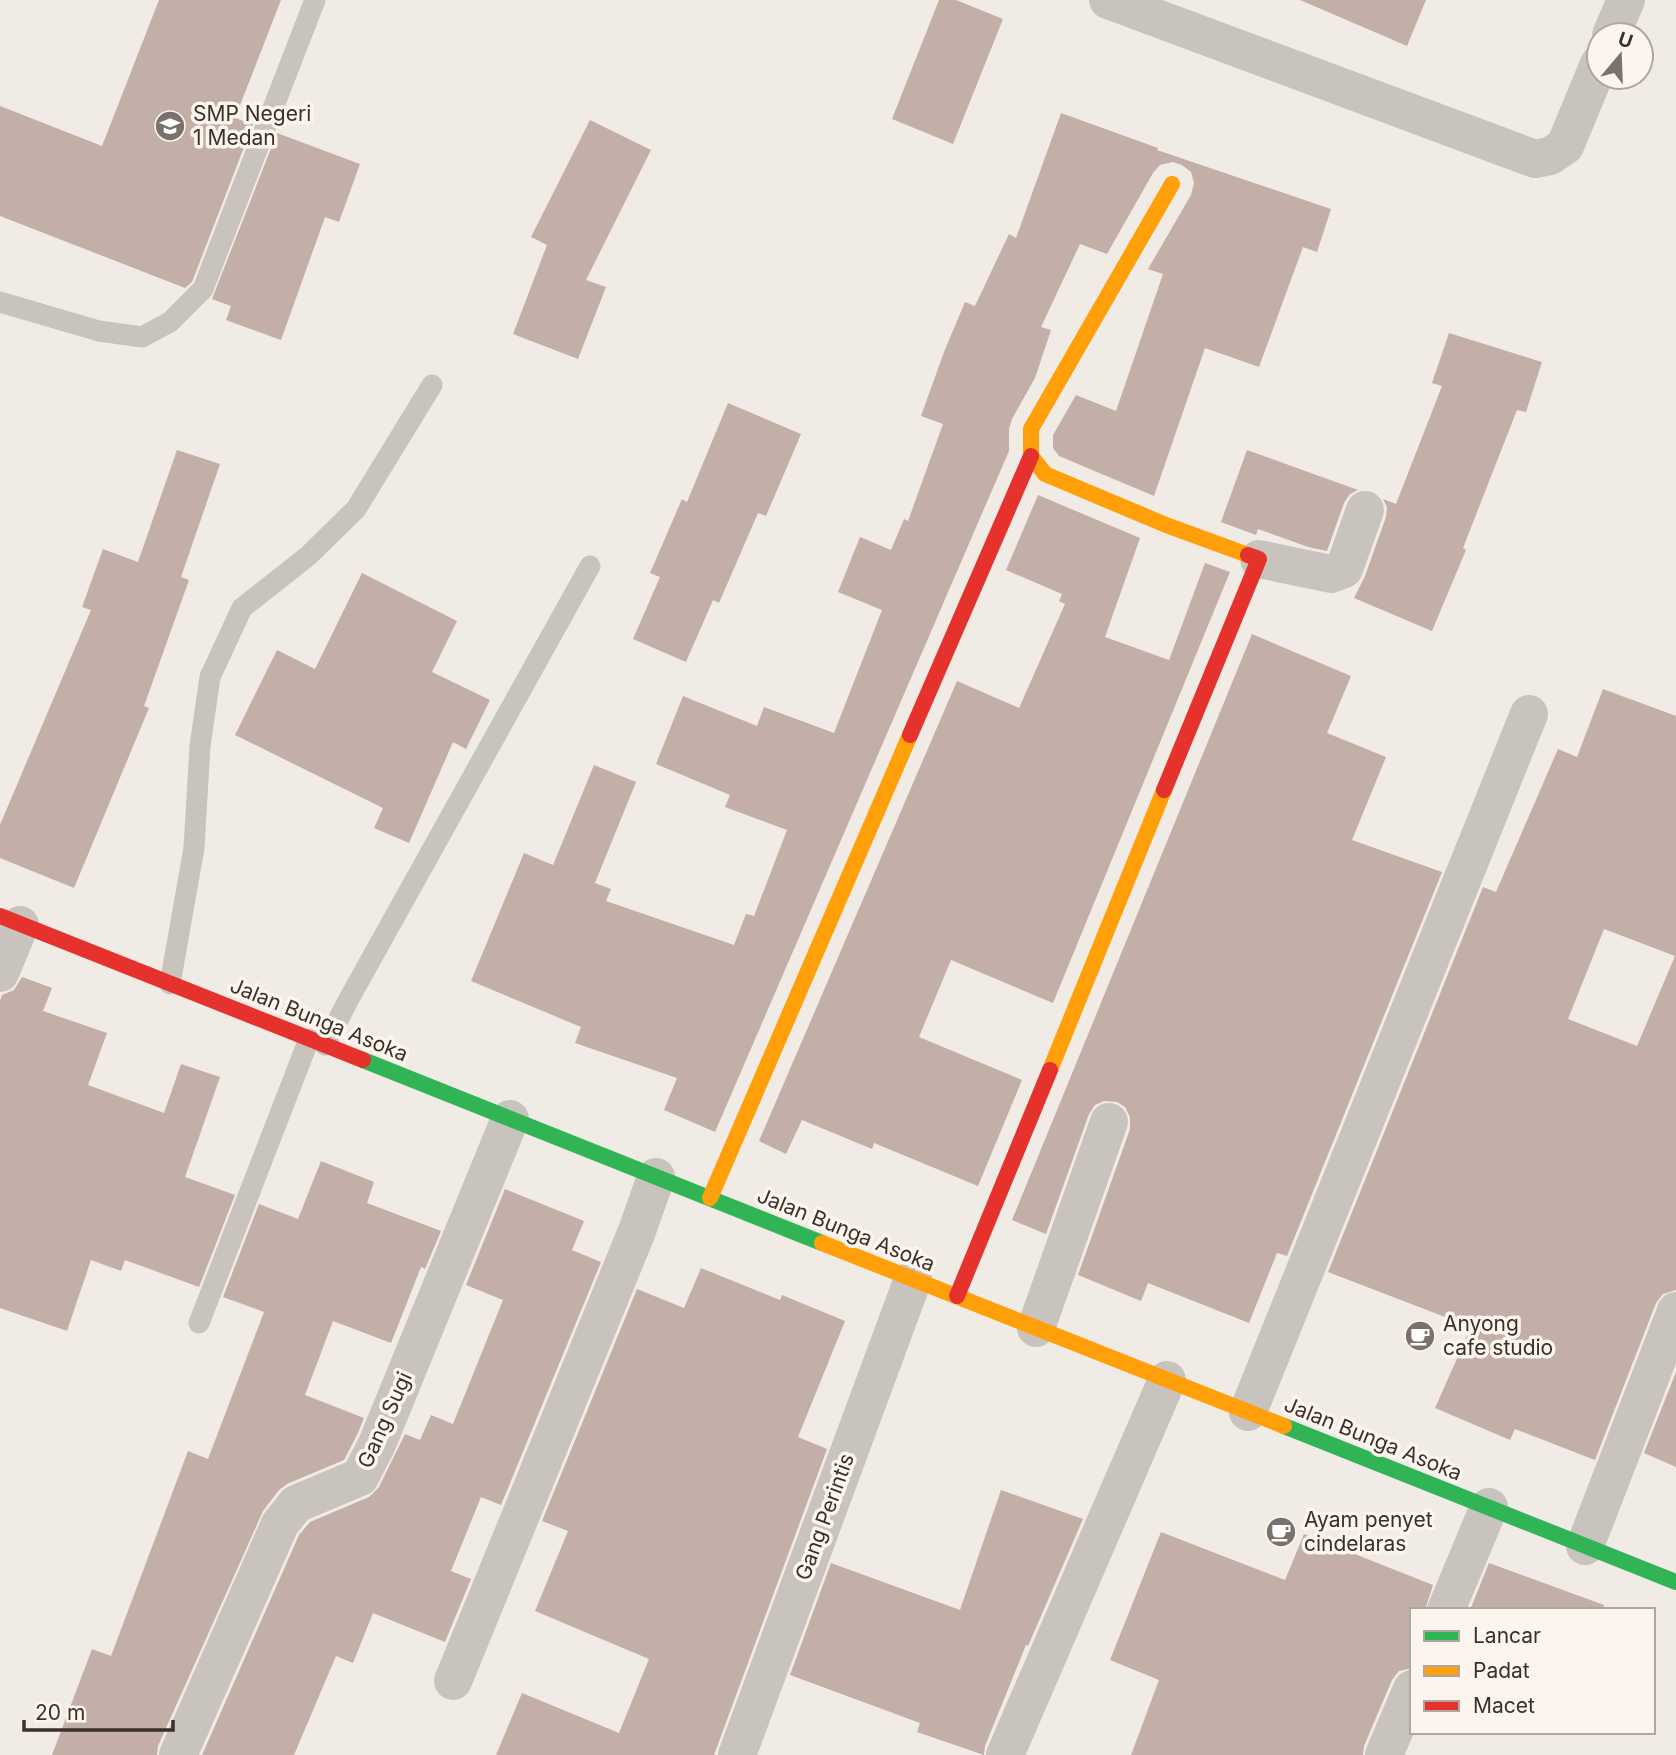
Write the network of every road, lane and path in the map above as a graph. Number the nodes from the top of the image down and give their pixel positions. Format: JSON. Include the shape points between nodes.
{"nodes":[{"id":1,"x":315,"y":0,"type":"edge"},
{"id":2,"x":1108,"y":0,"type":"edge"},
{"id":3,"x":1626,"y":0,"type":"edge"},
{"id":4,"x":1617,"y":21,"type":"edge"},
{"id":5,"x":1587,"y":91,"type":"edge"},
{"id":6,"x":1172,"y":184,"type":"dead end"},
{"id":7,"x":0,"y":302,"type":"edge"},
{"id":8,"x":432,"y":385,"type":"dead end"},
{"id":9,"x":1031,"y":456,"type":"junction"},
{"id":10,"x":1365,"y":510,"type":"dead end"},
{"id":11,"x":1259,"y":559,"type":"junction"},
{"id":12,"x":590,"y":566,"type":"dead end"},
{"id":13,"x":1529,"y":714,"type":"dead end"},
{"id":14,"x":10,"y":920,"type":"edge"},
{"id":15,"x":0,"y":973,"type":"edge"},
{"id":16,"x":170,"y":984,"type":"junction"},
{"id":17,"x":317,"y":1042,"type":"junction"},
{"id":18,"x":510,"y":1119,"type":"junction"},
{"id":19,"x":1109,"y":1122,"type":"dead end"},
{"id":20,"x":656,"y":1177,"type":"junction"},
{"id":21,"x":710,"y":1198,"type":"junction"},
{"id":22,"x":913,"y":1279,"type":"junction"},
{"id":23,"x":957,"y":1296,"type":"junction"},
{"id":24,"x":1676,"y":1311,"type":"edge"},
{"id":25,"x":199,"y":1323,"type":"dead end"},
{"id":26,"x":1036,"y":1328,"type":"junction"},
{"id":27,"x":1167,"y":1380,"type":"junction"},
{"id":28,"x":1248,"y":1412,"type":"junction"},
{"id":29,"x":1489,"y":1507,"type":"junction"},
{"id":30,"x":1585,"y":1546,"type":"junction"},
{"id":31,"x":1676,"y":1582,"type":"edge"},
{"id":32,"x":1447,"y":1608,"type":"edge"},
{"id":33,"x":453,"y":1681,"type":"dead end"},
{"id":34,"x":1410,"y":1694,"type":"edge"},
{"id":35,"x":178,"y":1755,"type":"edge"},
{"id":36,"x":737,"y":1755,"type":"edge"},
{"id":37,"x":1005,"y":1755,"type":"edge"},
{"id":38,"x":1384,"y":1755,"type":"edge"}],
"edges":[{"from":1,"to":7,"type":"lane","via":[[203,289],[170,322],[142,337],[99,331]]},
{"from":2,"to":5,"type":"street","via":[[1535,159],[1564,146]]},
{"from":3,"to":4,"type":"street"},
{"from":6,"to":9,"type":"street","via":[[1031,429]]},
{"from":8,"to":16,"type":"lane","via":[[356,509],[308,556],[243,608],[210,677],[200,746],[194,848]]},
{"from":9,"to":11,"type":"street","via":[[1045,474]]},
{"from":9,"to":21,"type":"street"},
{"from":10,"to":11,"type":"street","via":[[1344,569],[1331,574]]},
{"from":11,"to":23,"type":"street"},
{"from":12,"to":17,"type":"lane","via":[[350,997]]},
{"from":13,"to":28,"type":"street"},
{"from":14,"to":15,"type":"street"},
{"from":14,"to":16,"type":"street","name":"Jalan Bunga Asoka"},
{"from":16,"to":17,"type":"street","name":"Jalan Bunga Asoka"},
{"from":17,"to":18,"type":"street","name":"Jalan Bunga Asoka"},
{"from":17,"to":25,"type":"lane"},
{"from":18,"to":20,"type":"street","name":"Jalan Bunga Asoka"},
{"from":18,"to":35,"type":"street","name":"Gang Sugi","via":[[366,1466],[360,1477],[296,1504],[280,1524]]},
{"from":19,"to":26,"type":"street"},
{"from":20,"to":21,"type":"street","name":"Jalan Bunga Asoka"},
{"from":20,"to":33,"type":"street"},
{"from":21,"to":22,"type":"street","name":"Jalan Bunga Asoka"},
{"from":22,"to":23,"type":"street","name":"Jalan Bunga Asoka"},
{"from":22,"to":36,"type":"street","name":"Gang Perintis"},
{"from":23,"to":26,"type":"street","name":"Jalan Bunga Asoka"},
{"from":24,"to":30,"type":"street"},
{"from":26,"to":27,"type":"street","name":"Jalan Bunga Asoka"},
{"from":27,"to":28,"type":"street","name":"Jalan Bunga Asoka"},
{"from":27,"to":37,"type":"street"},
{"from":28,"to":29,"type":"street","name":"Jalan Bunga Asoka"},
{"from":29,"to":30,"type":"street","name":"Jalan Bunga Asoka"},
{"from":29,"to":32,"type":"street"},
{"from":30,"to":31,"type":"street","name":"Jalan Bunga Asoka"},
{"from":34,"to":38,"type":"street"}]}
